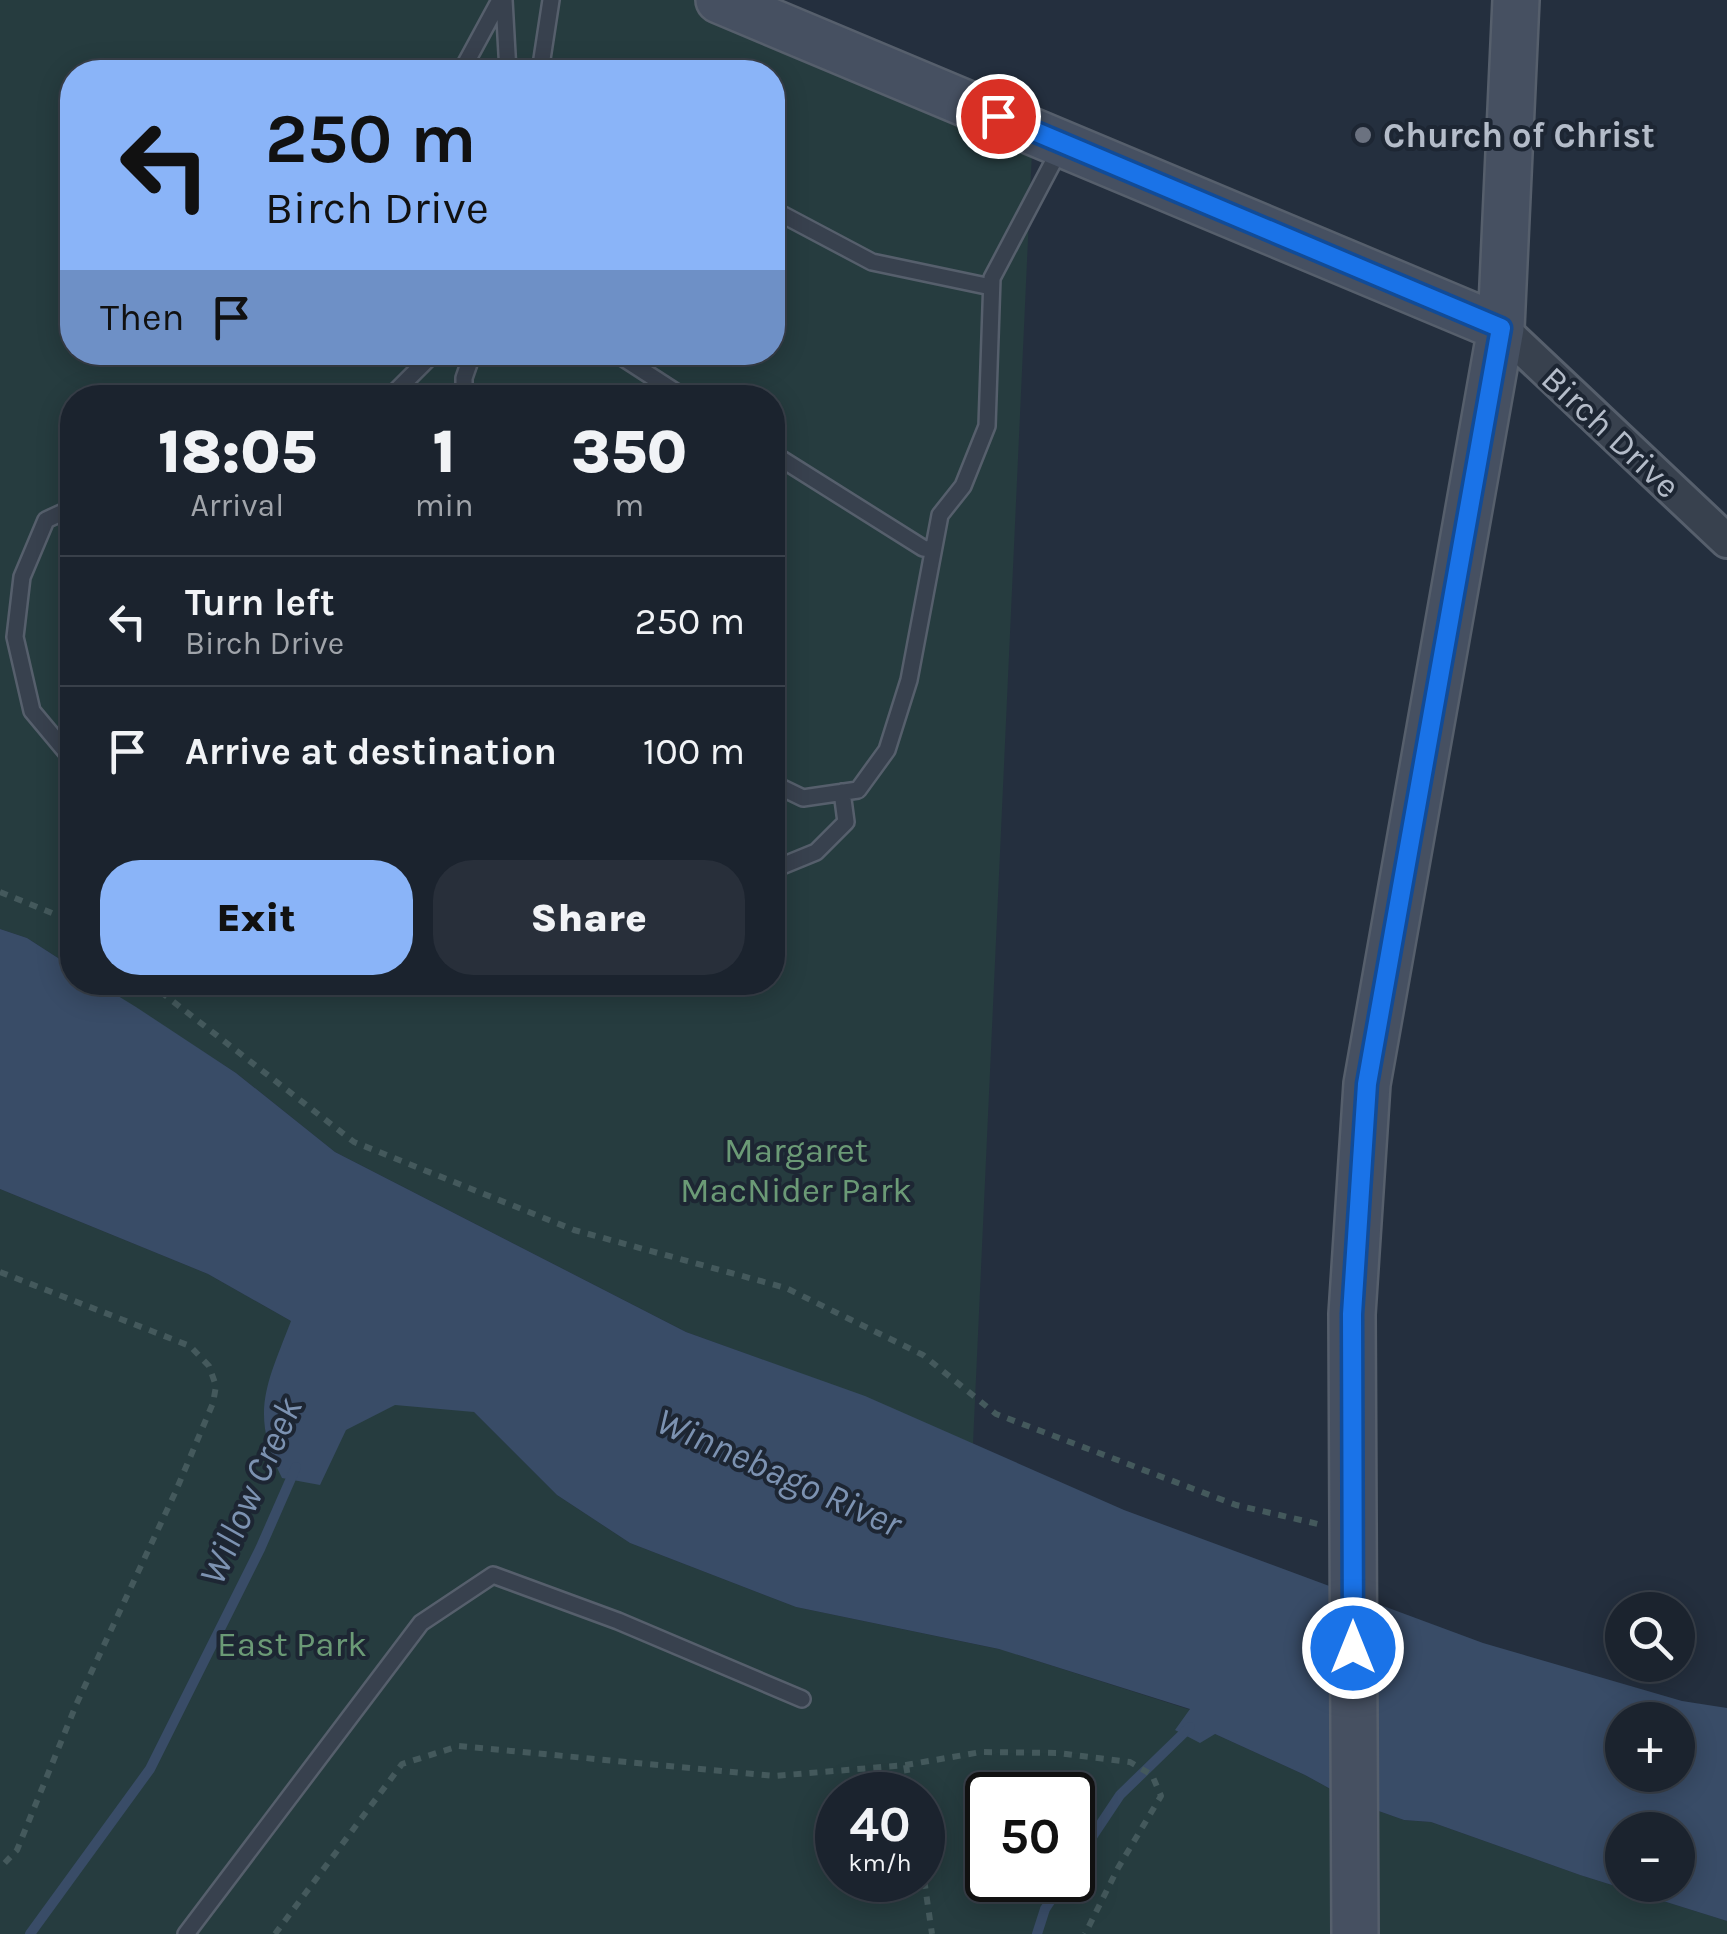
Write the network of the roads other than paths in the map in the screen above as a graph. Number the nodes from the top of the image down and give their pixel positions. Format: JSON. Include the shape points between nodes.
{"nodes":[{"id":1,"x":502,"y":0,"type":"edge"},
{"id":2,"x":551,"y":0,"type":"edge"},
{"id":3,"x":719,"y":0,"type":"edge"},
{"id":4,"x":1516,"y":0,"type":"edge"},
{"id":5,"x":468,"y":60,"type":"edge"},
{"id":6,"x":507,"y":60,"type":"edge"},
{"id":7,"x":542,"y":60,"type":"edge"},
{"id":8,"x":1063,"y":143,"type":"junction"},
{"id":9,"x":785,"y":216,"type":"edge"},
{"id":10,"x":992,"y":287,"type":"junction"},
{"id":11,"x":1501,"y":328,"type":"junction"},
{"id":12,"x":423,"y":365,"type":"edge"},
{"id":13,"x":634,"y":365,"type":"edge"},
{"id":14,"x":402,"y":385,"type":"edge"},
{"id":15,"x":665,"y":385,"type":"edge"},
{"id":16,"x":785,"y":461,"type":"edge"},
{"id":17,"x":60,"y":514,"type":"edge"},
{"id":18,"x":1727,"y":541,"type":"edge"},
{"id":19,"x":933,"y":550,"type":"junction"},
{"id":20,"x":60,"y":745,"type":"edge"},
{"id":21,"x":785,"y":789,"type":"edge"},
{"id":22,"x":842,"y":792,"type":"junction"},
{"id":23,"x":785,"y":865,"type":"edge"},
{"id":24,"x":802,"y":1699,"type":"dead end"},
{"id":25,"x":186,"y":1934,"type":"edge"},
{"id":26,"x":1354,"y":1934,"type":"edge"}],
"edges":[{"from":1,"to":5,"type":"lane"},
{"from":1,"to":6,"type":"lane"},
{"from":2,"to":7,"type":"lane"},
{"from":3,"to":8,"type":"main road","name":"Birch Drive"},
{"from":4,"to":11,"type":"main road"},
{"from":8,"to":10,"type":"lane"},
{"from":8,"to":11,"type":"main road","name":"Birch Drive"},
{"from":9,"to":10,"type":"lane","via":[[872,262]]},
{"from":10,"to":19,"type":"lane","via":[[987,426],[963,486],[940,514]]},
{"from":11,"to":18,"type":"street","name":"Birch Drive"},
{"from":11,"to":26,"type":"main road","via":[[1367,1084],[1352,1314]]},
{"from":12,"to":14,"type":"lane"},
{"from":13,"to":15,"type":"lane"},
{"from":16,"to":19,"type":"lane"},
{"from":17,"to":20,"type":"lane","via":[[46,520],[22,577],[15,638],[32,711]]},
{"from":19,"to":22,"type":"lane","via":[[909,680],[886,750],[858,790]]},
{"from":21,"to":22,"type":"lane","via":[[804,798]]},
{"from":22,"to":23,"type":"lane","via":[[846,822],[816,852]]},
{"from":24,"to":25,"type":"lane","via":[[492,1575],[422,1623]]}]}
